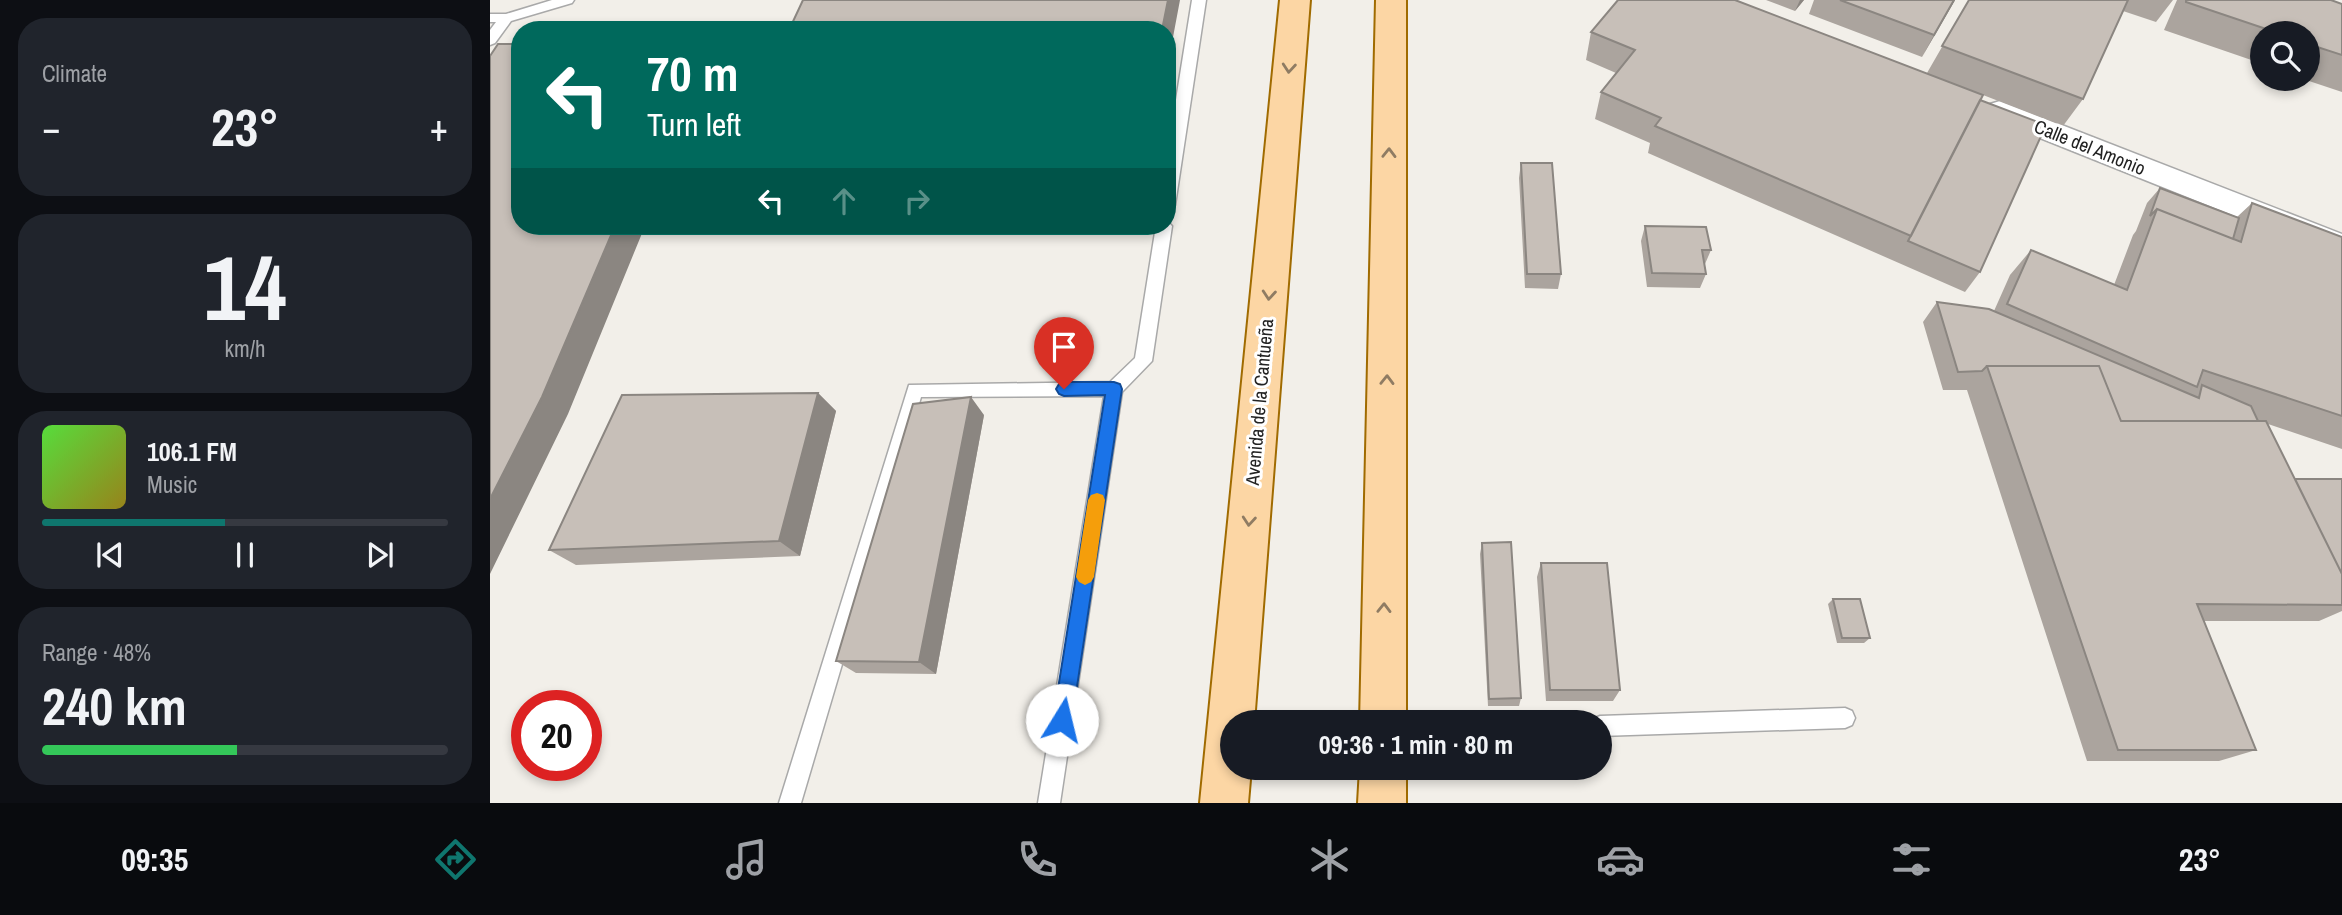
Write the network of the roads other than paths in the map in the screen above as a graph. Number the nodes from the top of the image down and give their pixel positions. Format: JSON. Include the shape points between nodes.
{"nodes":[{"id":1,"x":567,"y":0,"type":"edge"},
{"id":2,"x":1199,"y":0,"type":"edge"},
{"id":3,"x":1295,"y":0,"type":"edge"},
{"id":4,"x":1391,"y":0,"type":"edge"},
{"id":5,"x":490,"y":18,"type":"edge"},
{"id":6,"x":506,"y":18,"type":"junction"},
{"id":7,"x":490,"y":40,"type":"edge"},
{"id":8,"x":1980,"y":103,"type":"edge"},
{"id":9,"x":1176,"y":147,"type":"edge"},
{"id":10,"x":1163,"y":235,"type":"edge"},
{"id":11,"x":2342,"y":247,"type":"edge"},
{"id":12,"x":1114,"y":389,"type":"junction"},
{"id":13,"x":1383,"y":710,"type":"edge"},
{"id":14,"x":1845,"y":718,"type":"dead end"},
{"id":15,"x":1612,"y":726,"type":"edge"},
{"id":16,"x":1382,"y":780,"type":"edge"},
{"id":17,"x":790,"y":803,"type":"edge"},
{"id":18,"x":1049,"y":803,"type":"edge"},
{"id":19,"x":1224,"y":803,"type":"edge"},
{"id":20,"x":1382,"y":803,"type":"edge"}],
"edges":[{"from":1,"to":6,"type":"lane"},
{"from":2,"to":9,"type":"lane"},
{"from":3,"to":19,"type":"main road","name":"Avenida de la Cantueña","one_way":true},
{"from":13,"to":4,"type":"main road","one_way":true},
{"from":5,"to":6,"type":"lane"},
{"from":6,"to":7,"type":"lane"},
{"from":8,"to":11,"type":"street","name":"Calle del Amonio"},
{"from":10,"to":12,"type":"lane","via":[[1143,361]]},
{"from":12,"to":17,"type":"lane","via":[[915,390]]},
{"from":12,"to":18,"type":"lane"},
{"from":14,"to":15,"type":"lane"},
{"from":16,"to":20,"type":"main road"}]}
